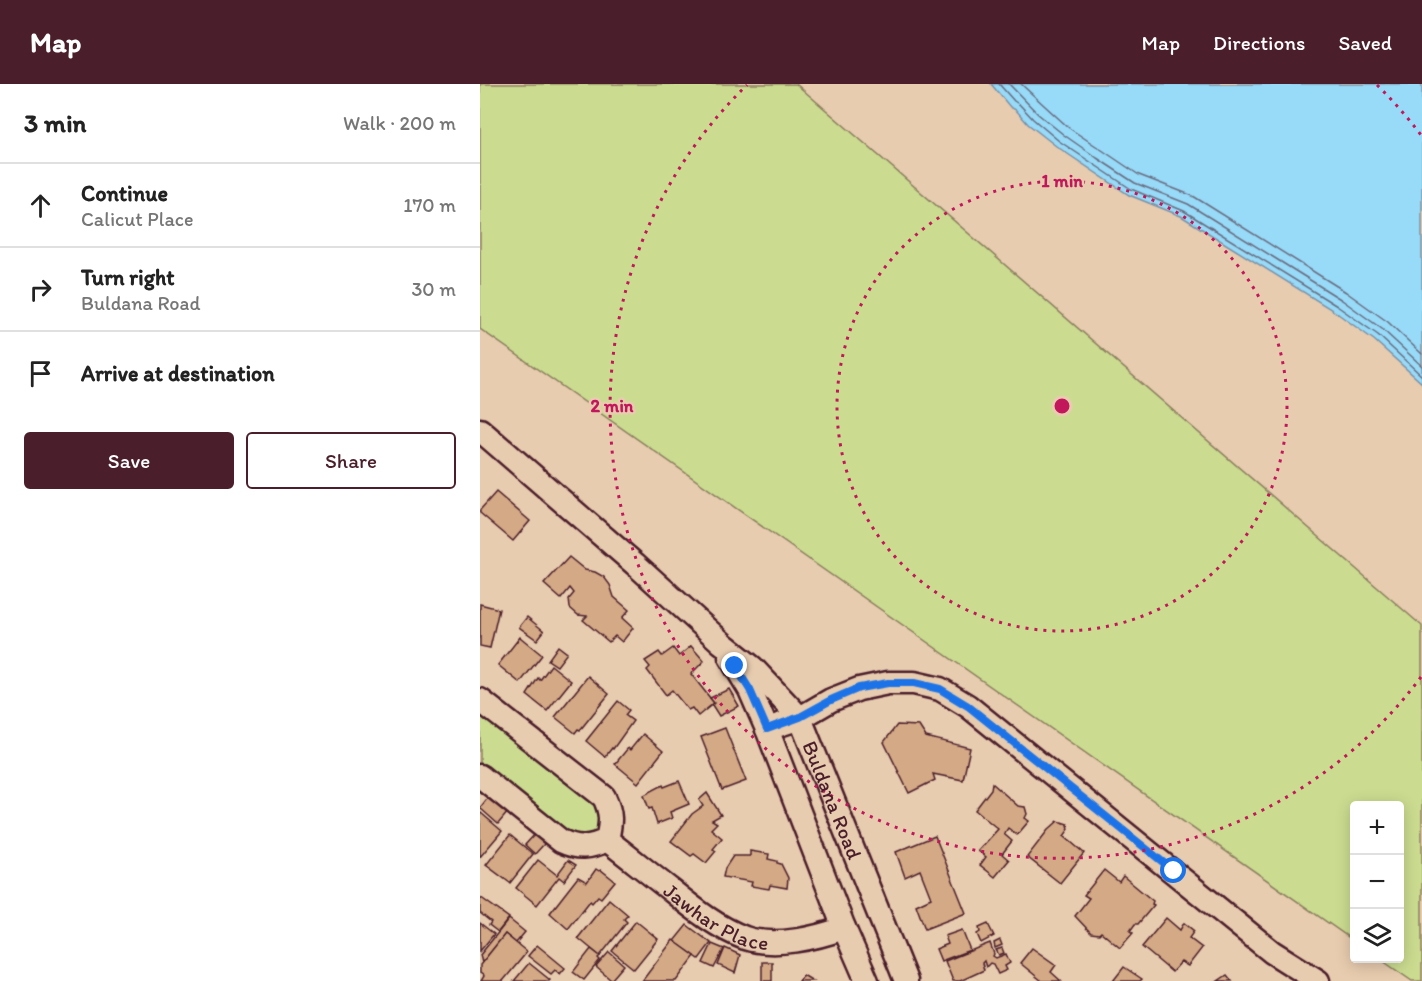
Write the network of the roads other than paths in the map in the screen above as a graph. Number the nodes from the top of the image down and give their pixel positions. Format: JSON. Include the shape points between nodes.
{"nodes":[{"id":1,"x":480,"y":430,"type":"edge"},
{"id":2,"x":722,"y":643,"type":"junction"},
{"id":3,"x":480,"y":700,"type":"edge"},
{"id":4,"x":800,"y":717,"type":"junction"},
{"id":5,"x":767,"y":729,"type":"junction"},
{"id":6,"x":480,"y":776,"type":"edge"},
{"id":7,"x":607,"y":840,"type":"junction"},
{"id":8,"x":844,"y":928,"type":"junction"},
{"id":9,"x":1309,"y":979,"type":"edge"},
{"id":10,"x":867,"y":981,"type":"edge"},
{"id":11,"x":906,"y":981,"type":"edge"}],
"edges":[{"from":1,"to":2,"type":"street","name":"Buldana Road"},
{"from":2,"to":4,"type":"street","name":"Buldana Road","via":[[770,684]]},
{"from":2,"to":5,"type":"street","name":"Buldana Road","via":[[750,690]]},
{"from":3,"to":7,"type":"street","via":[[604,797],[611,823]]},
{"from":4,"to":5,"type":"street"},
{"from":4,"to":9,"type":"street","via":[[859,688],[914,683],[940,689],[968,706]]},
{"from":4,"to":11,"type":"street","name":"Buldana Road"},
{"from":5,"to":8,"type":"street","name":"Buldana Road"},
{"from":6,"to":7,"type":"street","via":[[561,841],[582,848]]},
{"from":7,"to":8,"type":"street","name":"Jawhar Place","via":[[693,907],[746,938],[776,942],[818,937]]},
{"from":8,"to":10,"type":"street","name":"Buldana Road"}]}
